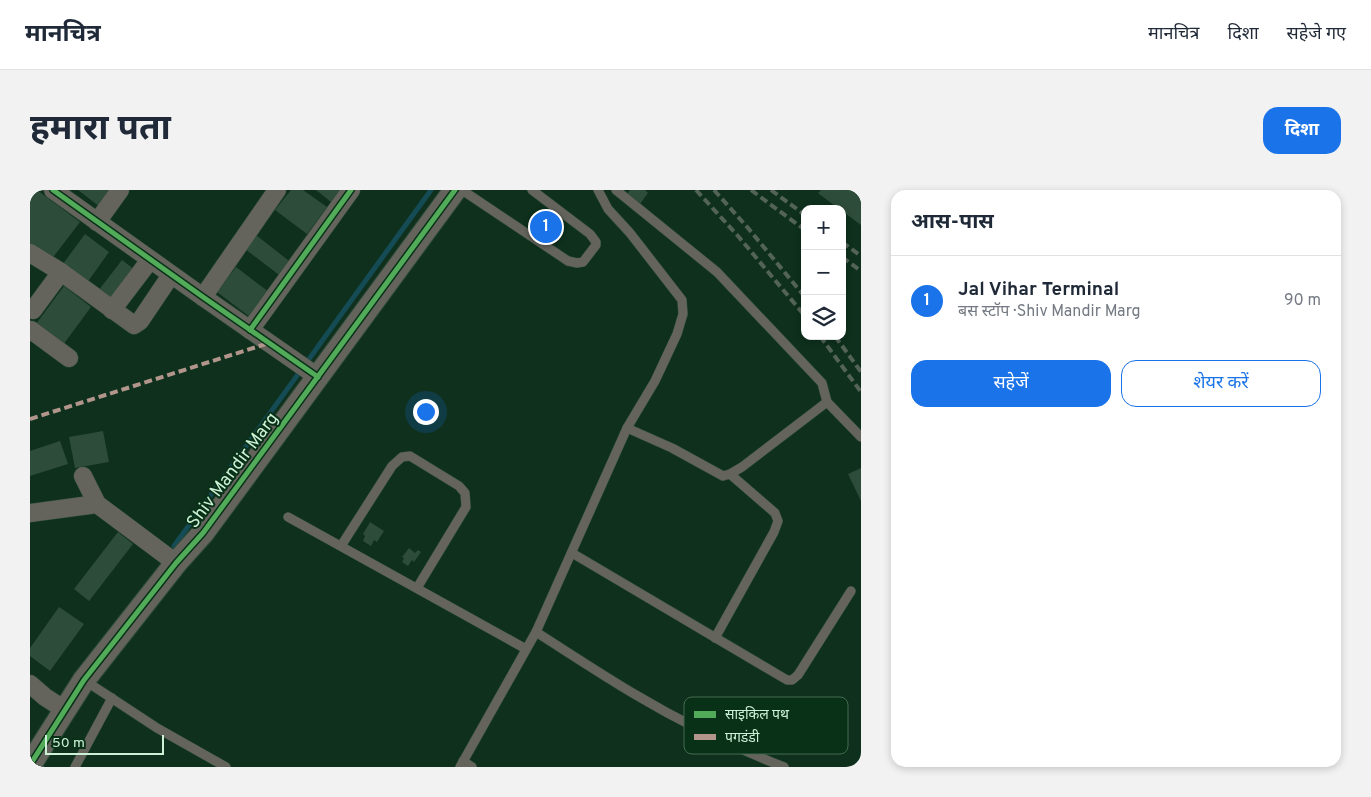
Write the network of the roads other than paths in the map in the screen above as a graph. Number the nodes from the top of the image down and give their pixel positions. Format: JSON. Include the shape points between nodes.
{"nodes":[{"id":1,"x":53,"y":190,"type":"edge"},
{"id":2,"x":120,"y":190,"type":"edge"},
{"id":3,"x":277,"y":190,"type":"edge"},
{"id":4,"x":351,"y":190,"type":"edge"},
{"id":5,"x":455,"y":190,"type":"edge"},
{"id":6,"x":462,"y":190,"type":"edge"},
{"id":7,"x":532,"y":190,"type":"edge"},
{"id":8,"x":598,"y":190,"type":"edge"},
{"id":9,"x":616,"y":190,"type":"edge"},
{"id":10,"x":97,"y":222,"type":"junction"},
{"id":11,"x":30,"y":252,"type":"edge"},
{"id":12,"x":150,"y":260,"type":"junction"},
{"id":13,"x":61,"y":272,"type":"junction"},
{"id":14,"x":172,"y":275,"type":"junction"},
{"id":15,"x":203,"y":297,"type":"junction"},
{"id":16,"x":31,"y":309,"type":"edge"},
{"id":17,"x":112,"y":310,"type":"junction"},
{"id":18,"x":250,"y":330,"type":"junction"},
{"id":19,"x":31,"y":331,"type":"edge"},
{"id":20,"x":69,"y":358,"type":"dead end"},
{"id":21,"x":309,"y":370,"type":"junction"},
{"id":22,"x":827,"y":402,"type":"junction"},
{"id":23,"x":627,"y":428,"type":"junction"},
{"id":24,"x":861,"y":437,"type":"edge"},
{"id":25,"x":730,"y":474,"type":"junction"},
{"id":26,"x":83,"y":476,"type":"dead end"},
{"id":27,"x":97,"y":504,"type":"junction"},
{"id":28,"x":30,"y":513,"type":"edge"},
{"id":29,"x":288,"y":517,"type":"dead end"},
{"id":30,"x":341,"y":546,"type":"junction"},
{"id":31,"x":572,"y":554,"type":"junction"},
{"id":32,"x":176,"y":563,"type":"junction"},
{"id":33,"x":417,"y":588,"type":"junction"},
{"id":34,"x":850,"y":591,"type":"dead end"},
{"id":35,"x":536,"y":632,"type":"junction"},
{"id":36,"x":715,"y":638,"type":"junction"},
{"id":37,"x":526,"y":648,"type":"junction"},
{"id":38,"x":84,"y":680,"type":"junction"},
{"id":39,"x":30,"y":684,"type":"edge"},
{"id":40,"x":112,"y":698,"type":"junction"},
{"id":41,"x":65,"y":710,"type":"junction"},
{"id":42,"x":684,"y":721,"type":"edge"},
{"id":43,"x":751,"y":754,"type":"edge"},
{"id":44,"x":461,"y":764,"type":"edge"},
{"id":45,"x":30,"y":765,"type":"edge"},
{"id":46,"x":75,"y":767,"type":"edge"},
{"id":47,"x":226,"y":767,"type":"edge"},
{"id":48,"x":472,"y":767,"type":"edge"},
{"id":49,"x":784,"y":767,"type":"edge"}],
"edges":[{"from":1,"to":10,"type":"street"},
{"from":2,"to":10,"type":"street"},
{"from":3,"to":15,"type":"street"},
{"from":4,"to":18,"type":"street"},
{"from":5,"to":21,"type":"street","name":"Shiv Mandir Marg"},
{"from":6,"to":7,"type":"lane","via":[[568,261],[583,262],[596,242]]},
{"from":8,"to":23,"type":"lane","via":[[608,209],[682,300],[683,314],[677,334]]},
{"from":9,"to":22,"type":"lane","via":[[718,272],[822,383]]},
{"from":10,"to":12,"type":"street"},
{"from":11,"to":13,"type":"street"},
{"from":12,"to":14,"type":"street"},
{"from":12,"to":17,"type":"street"},
{"from":13,"to":16,"type":"street"},
{"from":13,"to":17,"type":"street"},
{"from":14,"to":15,"type":"street"},
{"from":14,"to":17,"type":"street","via":[[140,322],[134,324]]},
{"from":15,"to":18,"type":"street"},
{"from":16,"to":19,"type":"street","via":[[35,317]]},
{"from":18,"to":21,"type":"street"},
{"from":19,"to":20,"type":"street"},
{"from":21,"to":32,"type":"street","name":"Shiv Mandir Marg","via":[[203,533]]},
{"from":22,"to":24,"type":"lane"},
{"from":22,"to":25,"type":"lane"},
{"from":23,"to":25,"type":"lane","via":[[723,476]]},
{"from":23,"to":31,"type":"lane"},
{"from":25,"to":36,"type":"lane","via":[[775,513],[778,521]]},
{"from":26,"to":27,"type":"street"},
{"from":27,"to":28,"type":"street"},
{"from":27,"to":32,"type":"street"},
{"from":29,"to":30,"type":"lane"},
{"from":30,"to":33,"type":"lane"},
{"from":30,"to":33,"type":"lane","via":[[392,466],[402,457],[410,456],[459,486],[465,493],[466,507]]},
{"from":31,"to":35,"type":"lane"},
{"from":31,"to":36,"type":"lane"},
{"from":32,"to":38,"type":"street","name":"Shiv Mandir Marg"},
{"from":33,"to":37,"type":"lane"},
{"from":34,"to":36,"type":"lane","via":[[792,680],[780,677]]},
{"from":35,"to":37,"type":"lane"},
{"from":35,"to":42,"type":"lane","via":[[635,695]]},
{"from":37,"to":44,"type":"lane"},
{"from":38,"to":40,"type":"lane"},
{"from":38,"to":41,"type":"street","name":"Shiv Mandir Marg"},
{"from":39,"to":41,"type":"street"},
{"from":40,"to":46,"type":"lane"},
{"from":40,"to":47,"type":"lane"},
{"from":41,"to":45,"type":"street","name":"Shiv Mandir Marg"},
{"from":43,"to":49,"type":"lane"},
{"from":44,"to":48,"type":"lane"}]}
